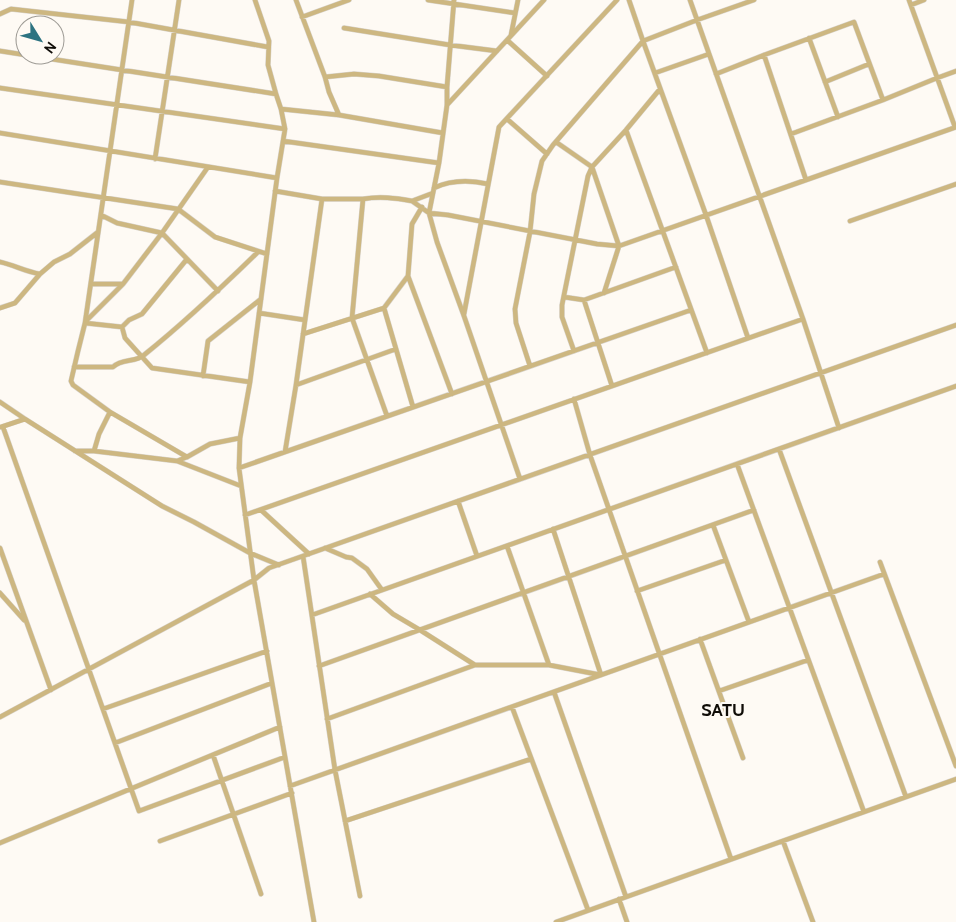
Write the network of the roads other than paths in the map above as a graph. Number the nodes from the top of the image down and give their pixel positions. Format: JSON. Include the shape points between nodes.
{"nodes":[{"id":1,"x":132,"y":0,"type":"edge"},
{"id":2,"x":180,"y":0,"type":"edge"},
{"id":3,"x":255,"y":0,"type":"edge"},
{"id":4,"x":296,"y":0,"type":"edge"},
{"id":5,"x":349,"y":0,"type":"edge"},
{"id":6,"x":428,"y":0,"type":"edge"},
{"id":7,"x":518,"y":0,"type":"edge"},
{"id":8,"x":544,"y":0,"type":"edge"},
{"id":9,"x":617,"y":0,"type":"edge"},
{"id":10,"x":630,"y":0,"type":"edge"},
{"id":11,"x":690,"y":0,"type":"edge"},
{"id":12,"x":754,"y":0,"type":"edge"},
{"id":13,"x":924,"y":0,"type":"edge"},
{"id":14,"x":453,"y":2,"type":"edge"},
{"id":15,"x":910,"y":2,"type":"edge"},
{"id":16,"x":515,"y":13,"type":"junction"},
{"id":17,"x":0,"y":14,"type":"edge"},
{"id":18,"x":302,"y":17,"type":"junction"},
{"id":19,"x":697,"y":20,"type":"junction"},
{"id":20,"x":129,"y":22,"type":"junction"},
{"id":21,"x":344,"y":28,"type":"dead end"},
{"id":22,"x":176,"y":30,"type":"junction"},
{"id":23,"x":509,"y":38,"type":"junction"},
{"id":24,"x":809,"y":38,"type":"junction"},
{"id":25,"x":643,"y":41,"type":"junction"},
{"id":26,"x":450,"y":45,"type":"junction"},
{"id":27,"x":268,"y":47,"type":"junction"},
{"id":28,"x":0,"y":51,"type":"edge"},
{"id":29,"x":497,"y":51,"type":"junction"},
{"id":30,"x":709,"y":54,"type":"junction"},
{"id":31,"x":764,"y":55,"type":"junction"},
{"id":32,"x":869,"y":64,"type":"junction"},
{"id":33,"x":122,"y":70,"type":"junction"},
{"id":34,"x":956,"y":72,"type":"edge"},
{"id":35,"x":655,"y":73,"type":"junction"},
{"id":36,"x":716,"y":74,"type":"junction"},
{"id":37,"x":547,"y":76,"type":"junction"},
{"id":38,"x":168,"y":77,"type":"junction"},
{"id":39,"x":325,"y":77,"type":"junction"},
{"id":40,"x":937,"y":78,"type":"junction"},
{"id":41,"x":825,"y":82,"type":"junction"},
{"id":42,"x":447,"y":87,"type":"junction"},
{"id":43,"x":0,"y":88,"type":"edge"},
{"id":44,"x":660,"y":89,"type":"junction"},
{"id":45,"x":276,"y":94,"type":"junction"},
{"id":46,"x":882,"y":100,"type":"junction"},
{"id":47,"x":117,"y":105,"type":"junction"},
{"id":48,"x":447,"y":105,"type":"junction"},
{"id":49,"x":282,"y":109,"type":"junction"},
{"id":50,"x":162,"y":112,"type":"junction"},
{"id":51,"x":339,"y":114,"type":"junction"},
{"id":52,"x":838,"y":117,"type":"junction"},
{"id":53,"x":507,"y":119,"type":"junction"},
{"id":54,"x":956,"y":127,"type":"edge"},
{"id":55,"x":285,"y":129,"type":"junction"},
{"id":56,"x":626,"y":130,"type":"junction"},
{"id":57,"x":443,"y":133,"type":"junction"},
{"id":58,"x":0,"y":134,"type":"edge"},
{"id":59,"x":791,"y":134,"type":"junction"},
{"id":60,"x":283,"y":141,"type":"junction"},
{"id":61,"x":556,"y":142,"type":"junction"},
{"id":62,"x":110,"y":151,"type":"junction"},
{"id":63,"x":548,"y":154,"type":"junction"},
{"id":64,"x":155,"y":159,"type":"junction"},
{"id":65,"x":439,"y":163,"type":"junction"},
{"id":66,"x":208,"y":167,"type":"junction"},
{"id":67,"x":592,"y":167,"type":"junction"},
{"id":68,"x":277,"y":178,"type":"junction"},
{"id":69,"x":806,"y":180,"type":"junction"},
{"id":70,"x":0,"y":182,"type":"edge"},
{"id":71,"x":488,"y":184,"type":"junction"},
{"id":72,"x":956,"y":184,"type":"edge"},
{"id":73,"x":434,"y":190,"type":"junction"},
{"id":74,"x":275,"y":191,"type":"junction"},
{"id":75,"x":760,"y":196,"type":"junction"},
{"id":76,"x":103,"y":198,"type":"junction"},
{"id":77,"x":322,"y":199,"type":"junction"},
{"id":78,"x":363,"y":199,"type":"junction"},
{"id":79,"x":412,"y":201,"type":"junction"},
{"id":80,"x":422,"y":207,"type":"junction"},
{"id":81,"x":178,"y":209,"type":"junction"},
{"id":82,"x":430,"y":213,"type":"junction"},
{"id":83,"x":101,"y":214,"type":"junction"},
{"id":84,"x":706,"y":215,"type":"junction"},
{"id":85,"x":480,"y":221,"type":"junction"},
{"id":86,"x":850,"y":221,"type":"dead end"},
{"id":87,"x":662,"y":231,"type":"junction"},
{"id":88,"x":98,"y":232,"type":"junction"},
{"id":89,"x":530,"y":232,"type":"junction"},
{"id":90,"x":162,"y":233,"type":"junction"},
{"id":91,"x":575,"y":240,"type":"junction"},
{"id":92,"x":619,"y":246,"type":"junction"},
{"id":93,"x":258,"y":252,"type":"junction"},
{"id":94,"x":267,"y":254,"type":"junction"},
{"id":95,"x":187,"y":259,"type":"junction"},
{"id":96,"x":0,"y":262,"type":"edge"},
{"id":97,"x":676,"y":267,"type":"junction"},
{"id":98,"x":40,"y":274,"type":"junction"},
{"id":99,"x":408,"y":276,"type":"junction"},
{"id":100,"x":91,"y":284,"type":"junction"},
{"id":101,"x":123,"y":284,"type":"junction"},
{"id":102,"x":218,"y":291,"type":"junction"},
{"id":103,"x":604,"y":293,"type":"junction"},
{"id":104,"x":564,"y":297,"type":"junction"},
{"id":105,"x":261,"y":299,"type":"junction"},
{"id":106,"x":584,"y":300,"type":"junction"},
{"id":107,"x":0,"y":308,"type":"edge"},
{"id":108,"x":384,"y":308,"type":"junction"},
{"id":109,"x":692,"y":310,"type":"junction"},
{"id":110,"x":259,"y":313,"type":"junction"},
{"id":111,"x":464,"y":316,"type":"junction"},
{"id":112,"x":352,"y":318,"type":"junction"},
{"id":113,"x":804,"y":319,"type":"junction"},
{"id":114,"x":305,"y":320,"type":"junction"},
{"id":115,"x":86,"y":322,"type":"junction"},
{"id":116,"x":956,"y":325,"type":"edge"},
{"id":117,"x":122,"y":328,"type":"junction"},
{"id":118,"x":303,"y":334,"type":"junction"},
{"id":119,"x":748,"y":338,"type":"junction"},
{"id":120,"x":598,"y":343,"type":"junction"},
{"id":121,"x":396,"y":349,"type":"junction"},
{"id":122,"x":574,"y":351,"type":"junction"},
{"id":123,"x":707,"y":353,"type":"junction"},
{"id":124,"x":142,"y":358,"type":"junction"},
{"id":125,"x":367,"y":359,"type":"junction"},
{"id":126,"x":530,"y":366,"type":"junction"},
{"id":127,"x":74,"y":367,"type":"junction"},
{"id":128,"x":821,"y":373,"type":"junction"},
{"id":129,"x":203,"y":376,"type":"junction"},
{"id":130,"x":250,"y":382,"type":"junction"},
{"id":131,"x":486,"y":382,"type":"junction"},
{"id":132,"x":296,"y":385,"type":"junction"},
{"id":133,"x":612,"y":386,"type":"junction"},
{"id":134,"x":956,"y":386,"type":"edge"},
{"id":135,"x":452,"y":394,"type":"junction"},
{"id":136,"x":574,"y":399,"type":"junction"},
{"id":137,"x":0,"y":402,"type":"edge"},
{"id":138,"x":413,"y":407,"type":"junction"},
{"id":139,"x":110,"y":412,"type":"junction"},
{"id":140,"x":387,"y":416,"type":"junction"},
{"id":141,"x":25,"y":419,"type":"junction"},
{"id":142,"x":501,"y":425,"type":"junction"},
{"id":143,"x":1,"y":427,"type":"edge"},
{"id":144,"x":839,"y":428,"type":"junction"},
{"id":145,"x":240,"y":438,"type":"junction"},
{"id":146,"x":779,"y":449,"type":"junction"},
{"id":147,"x":74,"y":451,"type":"junction"},
{"id":148,"x":94,"y":451,"type":"junction"},
{"id":149,"x":285,"y":452,"type":"junction"},
{"id":150,"x":590,"y":454,"type":"junction"},
{"id":151,"x":187,"y":457,"type":"junction"},
{"id":152,"x":177,"y":461,"type":"junction"},
{"id":153,"x":737,"y":464,"type":"junction"},
{"id":154,"x":239,"y":468,"type":"junction"},
{"id":155,"x":520,"y":479,"type":"junction"},
{"id":156,"x":241,"y":486,"type":"junction"},
{"id":157,"x":458,"y":501,"type":"junction"},
{"id":158,"x":261,"y":510,"type":"junction"},
{"id":159,"x":609,"y":510,"type":"junction"},
{"id":160,"x":754,"y":510,"type":"junction"},
{"id":161,"x":245,"y":515,"type":"junction"},
{"id":162,"x":713,"y":525,"type":"junction"},
{"id":163,"x":553,"y":530,"type":"junction"},
{"id":164,"x":507,"y":546,"type":"junction"},
{"id":165,"x":0,"y":548,"type":"edge"},
{"id":166,"x":325,"y":548,"type":"junction"},
{"id":167,"x":250,"y":553,"type":"junction"},
{"id":168,"x":309,"y":554,"type":"junction"},
{"id":169,"x":303,"y":556,"type":"junction"},
{"id":170,"x":478,"y":556,"type":"junction"},
{"id":171,"x":625,"y":556,"type":"junction"},
{"id":172,"x":726,"y":560,"type":"junction"},
{"id":173,"x":880,"y":562,"type":"dead end"},
{"id":174,"x":279,"y":564,"type":"junction"},
{"id":175,"x":884,"y":574,"type":"junction"},
{"id":176,"x":568,"y":577,"type":"junction"},
{"id":177,"x":254,"y":580,"type":"junction"},
{"id":178,"x":382,"y":590,"type":"junction"},
{"id":179,"x":638,"y":591,"type":"junction"},
{"id":180,"x":524,"y":592,"type":"junction"},
{"id":181,"x":832,"y":592,"type":"junction"},
{"id":182,"x":0,"y":593,"type":"edge"},
{"id":183,"x":370,"y":594,"type":"junction"},
{"id":184,"x":789,"y":608,"type":"junction"},
{"id":185,"x":312,"y":615,"type":"junction"},
{"id":186,"x":27,"y":622,"type":"junction"},
{"id":187,"x":749,"y":622,"type":"junction"},
{"id":188,"x":420,"y":630,"type":"junction"},
{"id":189,"x":700,"y":639,"type":"junction"},
{"id":190,"x":267,"y":651,"type":"junction"},
{"id":191,"x":659,"y":654,"type":"junction"},
{"id":192,"x":808,"y":660,"type":"junction"},
{"id":193,"x":475,"y":664,"type":"junction"},
{"id":194,"x":320,"y":666,"type":"junction"},
{"id":195,"x":549,"y":666,"type":"junction"},
{"id":196,"x":89,"y":670,"type":"junction"},
{"id":197,"x":601,"y":675,"type":"junction"},
{"id":198,"x":272,"y":683,"type":"junction"},
{"id":199,"x":51,"y":690,"type":"junction"},
{"id":200,"x":719,"y":691,"type":"junction"},
{"id":201,"x":554,"y":692,"type":"junction"},
{"id":202,"x":512,"y":707,"type":"junction"},
{"id":203,"x":103,"y":709,"type":"junction"},
{"id":204,"x":0,"y":717,"type":"edge"},
{"id":205,"x":327,"y":719,"type":"junction"},
{"id":206,"x":280,"y":727,"type":"junction"},
{"id":207,"x":115,"y":743,"type":"junction"},
{"id":208,"x":213,"y":755,"type":"junction"},
{"id":209,"x":285,"y":757,"type":"junction"},
{"id":210,"x":744,"y":758,"type":"dead end"},
{"id":211,"x":531,"y":759,"type":"junction"},
{"id":212,"x":956,"y":766,"type":"edge"},
{"id":213,"x":335,"y":770,"type":"junction"},
{"id":214,"x":956,"y":779,"type":"edge"},
{"id":215,"x":222,"y":781,"type":"junction"},
{"id":216,"x":290,"y":786,"type":"junction"},
{"id":217,"x":131,"y":789,"type":"junction"},
{"id":218,"x":292,"y":793,"type":"junction"},
{"id":219,"x":906,"y":797,"type":"junction"},
{"id":220,"x":864,"y":812,"type":"junction"},
{"id":221,"x":234,"y":814,"type":"junction"},
{"id":222,"x":345,"y":821,"type":"junction"},
{"id":223,"x":160,"y":841,"type":"dead end"},
{"id":224,"x":783,"y":841,"type":"junction"},
{"id":225,"x":0,"y":843,"type":"edge"},
{"id":226,"x":731,"y":860,"type":"junction"},
{"id":227,"x":261,"y":894,"type":"dead end"},
{"id":228,"x":360,"y":896,"type":"dead end"},
{"id":229,"x":626,"y":897,"type":"junction"},
{"id":230,"x":619,"y":900,"type":"junction"},
{"id":231,"x":588,"y":910,"type":"junction"},
{"id":232,"x":563,"y":921,"type":"edge"},
{"id":233,"x":314,"y":922,"type":"edge"},
{"id":234,"x":556,"y":922,"type":"edge"},
{"id":235,"x":627,"y":922,"type":"edge"},
{"id":236,"x":813,"y":922,"type":"edge"}],
"edges":[{"from":1,"to":20,"type":"street"},
{"from":2,"to":22,"type":"street"},
{"from":3,"to":27,"type":"street","via":[[269,41]]},
{"from":4,"to":18,"type":"street"},
{"from":5,"to":18,"type":"street"},
{"from":6,"to":14,"type":"street"},
{"from":7,"to":16,"type":"street"},
{"from":8,"to":23,"type":"street"},
{"from":9,"to":37,"type":"street"},
{"from":10,"to":25,"type":"street"},
{"from":11,"to":19,"type":"street"},
{"from":12,"to":19,"type":"street"},
{"from":13,"to":15,"type":"street"},
{"from":14,"to":16,"type":"street"},
{"from":14,"to":26,"type":"street"},
{"from":15,"to":40,"type":"street"},
{"from":16,"to":23,"type":"street"},
{"from":17,"to":20,"type":"street","via":[[11,9]]},
{"from":18,"to":39,"type":"street"},
{"from":19,"to":25,"type":"street"},
{"from":19,"to":30,"type":"street"},
{"from":20,"to":22,"type":"street"},
{"from":20,"to":33,"type":"street"},
{"from":21,"to":26,"type":"street"},
{"from":22,"to":27,"type":"street"},
{"from":22,"to":38,"type":"street"},
{"from":23,"to":29,"type":"street"},
{"from":23,"to":37,"type":"street"},
{"from":24,"to":31,"type":"street"},
{"from":24,"to":32,"type":"street","via":[[854,22]]},
{"from":24,"to":41,"type":"street"},
{"from":25,"to":35,"type":"street"},
{"from":25,"to":61,"type":"street"},
{"from":26,"to":29,"type":"street"},
{"from":26,"to":42,"type":"street"},
{"from":27,"to":45,"type":"street","via":[[268,65]]},
{"from":28,"to":33,"type":"street"},
{"from":29,"to":48,"type":"street"},
{"from":30,"to":35,"type":"street"},
{"from":30,"to":36,"type":"street"},
{"from":31,"to":36,"type":"street"},
{"from":31,"to":59,"type":"street"},
{"from":32,"to":41,"type":"street"},
{"from":32,"to":46,"type":"street"},
{"from":33,"to":38,"type":"street"},
{"from":33,"to":47,"type":"street"},
{"from":34,"to":40,"type":"street"},
{"from":35,"to":44,"type":"street"},
{"from":36,"to":75,"type":"street"},
{"from":37,"to":53,"type":"street"},
{"from":38,"to":45,"type":"street"},
{"from":38,"to":50,"type":"street"},
{"from":39,"to":42,"type":"street","via":[[379,76]]},
{"from":39,"to":51,"type":"street","via":[[328,92]]},
{"from":40,"to":46,"type":"street"},
{"from":40,"to":54,"type":"street"},
{"from":41,"to":52,"type":"street"},
{"from":42,"to":48,"type":"street"},
{"from":43,"to":47,"type":"street"},
{"from":44,"to":56,"type":"street"},
{"from":44,"to":84,"type":"street"},
{"from":45,"to":49,"type":"street"},
{"from":46,"to":52,"type":"street"},
{"from":47,"to":50,"type":"street"},
{"from":47,"to":62,"type":"street"},
{"from":48,"to":57,"type":"street"},
{"from":49,"to":51,"type":"street"},
{"from":49,"to":55,"type":"street"},
{"from":50,"to":55,"type":"street"},
{"from":50,"to":64,"type":"street"},
{"from":51,"to":57,"type":"street"},
{"from":52,"to":59,"type":"street"},
{"from":53,"to":63,"type":"street"},
{"from":53,"to":71,"type":"street","via":[[499,127]]},
{"from":54,"to":69,"type":"street"},
{"from":55,"to":60,"type":"street"},
{"from":56,"to":67,"type":"street"},
{"from":56,"to":87,"type":"street"},
{"from":57,"to":65,"type":"street"},
{"from":58,"to":62,"type":"street"},
{"from":59,"to":69,"type":"street"},
{"from":60,"to":65,"type":"street"},
{"from":60,"to":68,"type":"street"},
{"from":61,"to":63,"type":"street"},
{"from":61,"to":67,"type":"street"},
{"from":62,"to":64,"type":"street"},
{"from":62,"to":76,"type":"street"},
{"from":63,"to":89,"type":"street","via":[[542,161],[534,194]]},
{"from":64,"to":66,"type":"street"},
{"from":65,"to":73,"type":"street"},
{"from":66,"to":68,"type":"street"},
{"from":66,"to":81,"type":"street"},
{"from":67,"to":91,"type":"street"},
{"from":67,"to":92,"type":"street"},
{"from":68,"to":74,"type":"street"},
{"from":69,"to":75,"type":"street"},
{"from":70,"to":76,"type":"street"},
{"from":71,"to":73,"type":"street","via":[[444,183]]},
{"from":71,"to":85,"type":"street"},
{"from":72,"to":86,"type":"street"},
{"from":73,"to":79,"type":"street"},
{"from":73,"to":82,"type":"street"},
{"from":74,"to":77,"type":"street"},
{"from":74,"to":94,"type":"street"},
{"from":75,"to":84,"type":"street"},
{"from":75,"to":113,"type":"street"},
{"from":76,"to":81,"type":"street"},
{"from":76,"to":83,"type":"street"},
{"from":77,"to":78,"type":"street"},
{"from":77,"to":114,"type":"street"},
{"from":78,"to":79,"type":"street","via":[[393,197]]},
{"from":78,"to":112,"type":"street"},
{"from":79,"to":80,"type":"street"},
{"from":80,"to":82,"type":"street"},
{"from":80,"to":99,"type":"street","via":[[412,224]]},
{"from":81,"to":90,"type":"street"},
{"from":81,"to":93,"type":"street","via":[[215,238]]},
{"from":82,"to":85,"type":"street"},
{"from":82,"to":111,"type":"street"},
{"from":83,"to":88,"type":"street"},
{"from":83,"to":90,"type":"street","via":[[117,223]]},
{"from":84,"to":87,"type":"street"},
{"from":84,"to":119,"type":"street"},
{"from":85,"to":89,"type":"street"},
{"from":85,"to":111,"type":"street"},
{"from":87,"to":92,"type":"street"},
{"from":87,"to":97,"type":"street"},
{"from":88,"to":98,"type":"street"},
{"from":88,"to":100,"type":"street"},
{"from":89,"to":91,"type":"street"},
{"from":89,"to":126,"type":"street","via":[[515,309],[516,323]]},
{"from":90,"to":95,"type":"street"},
{"from":90,"to":101,"type":"street"},
{"from":91,"to":92,"type":"street"},
{"from":91,"to":104,"type":"street"},
{"from":92,"to":103,"type":"street"},
{"from":93,"to":94,"type":"street"},
{"from":93,"to":102,"type":"street"},
{"from":94,"to":105,"type":"street"},
{"from":95,"to":102,"type":"street"},
{"from":95,"to":117,"type":"street","via":[[142,314],[129,320]]},
{"from":96,"to":98,"type":"street"},
{"from":97,"to":103,"type":"street"},
{"from":97,"to":109,"type":"street"},
{"from":98,"to":107,"type":"street","via":[[15,303]]},
{"from":99,"to":108,"type":"street"},
{"from":99,"to":135,"type":"street"},
{"from":100,"to":101,"type":"street"},
{"from":100,"to":115,"type":"street"},
{"from":101,"to":115,"type":"street"},
{"from":102,"to":124,"type":"street"},
{"from":103,"to":106,"type":"street"},
{"from":104,"to":106,"type":"street"},
{"from":104,"to":122,"type":"street","via":[[562,318]]},
{"from":105,"to":110,"type":"street"},
{"from":105,"to":129,"type":"street","via":[[208,341]]},
{"from":106,"to":120,"type":"street"},
{"from":108,"to":112,"type":"street"},
{"from":108,"to":121,"type":"street"},
{"from":109,"to":120,"type":"street"},
{"from":109,"to":123,"type":"street"},
{"from":110,"to":114,"type":"street"},
{"from":110,"to":130,"type":"street"},
{"from":111,"to":131,"type":"street"},
{"from":112,"to":118,"type":"street"},
{"from":112,"to":125,"type":"street"},
{"from":113,"to":119,"type":"street"},
{"from":113,"to":128,"type":"street"},
{"from":114,"to":118,"type":"street"},
{"from":115,"to":117,"type":"street"},
{"from":115,"to":127,"type":"street"},
{"from":116,"to":128,"type":"street"},
{"from":117,"to":124,"type":"street","via":[[125,338]]},
{"from":118,"to":132,"type":"street"},
{"from":119,"to":123,"type":"street"},
{"from":120,"to":122,"type":"street"},
{"from":120,"to":133,"type":"street"},
{"from":121,"to":125,"type":"street"},
{"from":121,"to":138,"type":"street"},
{"from":122,"to":126,"type":"street"},
{"from":123,"to":133,"type":"street"},
{"from":124,"to":127,"type":"street","via":[[113,367]]},
{"from":124,"to":129,"type":"street","via":[[152,368]]},
{"from":125,"to":132,"type":"street"},
{"from":125,"to":140,"type":"street"},
{"from":126,"to":131,"type":"street"},
{"from":127,"to":139,"type":"street","via":[[72,385]]},
{"from":128,"to":144,"type":"street"},
{"from":128,"to":150,"type":"street"},
{"from":129,"to":130,"type":"street"},
{"from":130,"to":145,"type":"street"},
{"from":131,"to":135,"type":"street"},
{"from":131,"to":142,"type":"street"},
{"from":132,"to":149,"type":"street"},
{"from":133,"to":136,"type":"street"},
{"from":134,"to":144,"type":"street"},
{"from":135,"to":138,"type":"street"},
{"from":136,"to":142,"type":"street"},
{"from":136,"to":150,"type":"street"},
{"from":137,"to":141,"type":"street"},
{"from":138,"to":140,"type":"street"},
{"from":139,"to":148,"type":"street"},
{"from":139,"to":151,"type":"street"},
{"from":140,"to":149,"type":"street"},
{"from":141,"to":143,"type":"street"},
{"from":141,"to":147,"type":"street"},
{"from":142,"to":155,"type":"street"},
{"from":142,"to":158,"type":"street"},
{"from":143,"to":196,"type":"street"},
{"from":144,"to":146,"type":"street"},
{"from":145,"to":151,"type":"street","via":[[210,444]]},
{"from":145,"to":154,"type":"street"},
{"from":146,"to":153,"type":"street"},
{"from":146,"to":181,"type":"street"},
{"from":147,"to":148,"type":"street"},
{"from":147,"to":167,"type":"street","via":[[162,506]]},
{"from":148,"to":152,"type":"street"},
{"from":149,"to":154,"type":"street"},
{"from":150,"to":155,"type":"street"},
{"from":150,"to":159,"type":"street"},
{"from":151,"to":152,"type":"street"},
{"from":152,"to":156,"type":"street"},
{"from":153,"to":159,"type":"street"},
{"from":153,"to":160,"type":"street"},
{"from":154,"to":156,"type":"street"},
{"from":155,"to":157,"type":"street"},
{"from":156,"to":161,"type":"street"},
{"from":157,"to":166,"type":"street"},
{"from":157,"to":170,"type":"street"},
{"from":158,"to":161,"type":"street"},
{"from":158,"to":168,"type":"street"},
{"from":159,"to":163,"type":"street"},
{"from":159,"to":171,"type":"street"},
{"from":160,"to":162,"type":"street"},
{"from":160,"to":184,"type":"street"},
{"from":161,"to":167,"type":"street"},
{"from":162,"to":171,"type":"street"},
{"from":162,"to":172,"type":"street"},
{"from":163,"to":164,"type":"street"},
{"from":163,"to":176,"type":"street"},
{"from":164,"to":170,"type":"street"},
{"from":164,"to":180,"type":"street"},
{"from":165,"to":186,"type":"street"},
{"from":166,"to":168,"type":"street"},
{"from":166,"to":178,"type":"street","via":[[352,558],[367,569]]},
{"from":167,"to":174,"type":"street"},
{"from":167,"to":177,"type":"street"},
{"from":168,"to":169,"type":"street"},
{"from":169,"to":174,"type":"street"},
{"from":169,"to":185,"type":"street"},
{"from":170,"to":178,"type":"street"},
{"from":171,"to":176,"type":"street"},
{"from":171,"to":179,"type":"street"},
{"from":172,"to":179,"type":"street"},
{"from":172,"to":187,"type":"street"},
{"from":173,"to":175,"type":"street"},
{"from":174,"to":177,"type":"street"},
{"from":175,"to":181,"type":"street"},
{"from":175,"to":212,"type":"street"},
{"from":176,"to":180,"type":"street"},
{"from":176,"to":197,"type":"street"},
{"from":177,"to":190,"type":"street"},
{"from":177,"to":196,"type":"street"},
{"from":178,"to":183,"type":"street"},
{"from":179,"to":191,"type":"street"},
{"from":180,"to":188,"type":"street"},
{"from":180,"to":195,"type":"street"},
{"from":181,"to":184,"type":"street"},
{"from":181,"to":219,"type":"street"},
{"from":182,"to":186,"type":"street"},
{"from":183,"to":185,"type":"street"},
{"from":183,"to":188,"type":"street","via":[[393,614]]},
{"from":184,"to":187,"type":"street"},
{"from":184,"to":192,"type":"street"},
{"from":185,"to":194,"type":"street"},
{"from":186,"to":199,"type":"street"},
{"from":187,"to":189,"type":"street"},
{"from":188,"to":193,"type":"street"},
{"from":188,"to":194,"type":"street"},
{"from":189,"to":191,"type":"street"},
{"from":189,"to":200,"type":"street"},
{"from":190,"to":198,"type":"street"},
{"from":190,"to":203,"type":"street"},
{"from":191,"to":197,"type":"street"},
{"from":191,"to":226,"type":"street"},
{"from":192,"to":200,"type":"street"},
{"from":192,"to":220,"type":"street"},
{"from":193,"to":195,"type":"street"},
{"from":193,"to":205,"type":"street"},
{"from":194,"to":205,"type":"street"},
{"from":195,"to":197,"type":"street"},
{"from":196,"to":199,"type":"street"},
{"from":196,"to":203,"type":"street"},
{"from":197,"to":201,"type":"street"},
{"from":198,"to":206,"type":"street"},
{"from":198,"to":207,"type":"street"},
{"from":199,"to":204,"type":"street"},
{"from":200,"to":210,"type":"street"},
{"from":201,"to":202,"type":"street"},
{"from":201,"to":229,"type":"street"},
{"from":202,"to":211,"type":"street"},
{"from":202,"to":213,"type":"street"},
{"from":203,"to":207,"type":"street"},
{"from":205,"to":213,"type":"street"},
{"from":206,"to":208,"type":"street"},
{"from":206,"to":209,"type":"street"},
{"from":207,"to":217,"type":"street"},
{"from":208,"to":215,"type":"street"},
{"from":208,"to":217,"type":"street"},
{"from":209,"to":215,"type":"street"},
{"from":209,"to":216,"type":"street"},
{"from":211,"to":222,"type":"street"},
{"from":211,"to":231,"type":"street"},
{"from":213,"to":216,"type":"street"},
{"from":213,"to":222,"type":"street"},
{"from":214,"to":219,"type":"street"},
{"from":215,"to":217,"type":"street","via":[[139,812]]},
{"from":215,"to":221,"type":"street"},
{"from":216,"to":218,"type":"street"},
{"from":217,"to":225,"type":"street"},
{"from":218,"to":221,"type":"street"},
{"from":218,"to":233,"type":"street"},
{"from":219,"to":220,"type":"street"},
{"from":220,"to":224,"type":"street"},
{"from":221,"to":223,"type":"street"},
{"from":221,"to":227,"type":"street"},
{"from":222,"to":228,"type":"street"},
{"from":224,"to":226,"type":"street"},
{"from":224,"to":236,"type":"street"},
{"from":226,"to":229,"type":"street"},
{"from":229,"to":230,"type":"street"},
{"from":230,"to":231,"type":"street"},
{"from":230,"to":235,"type":"street"},
{"from":231,"to":232,"type":"street"},
{"from":232,"to":234,"type":"street"}]}
